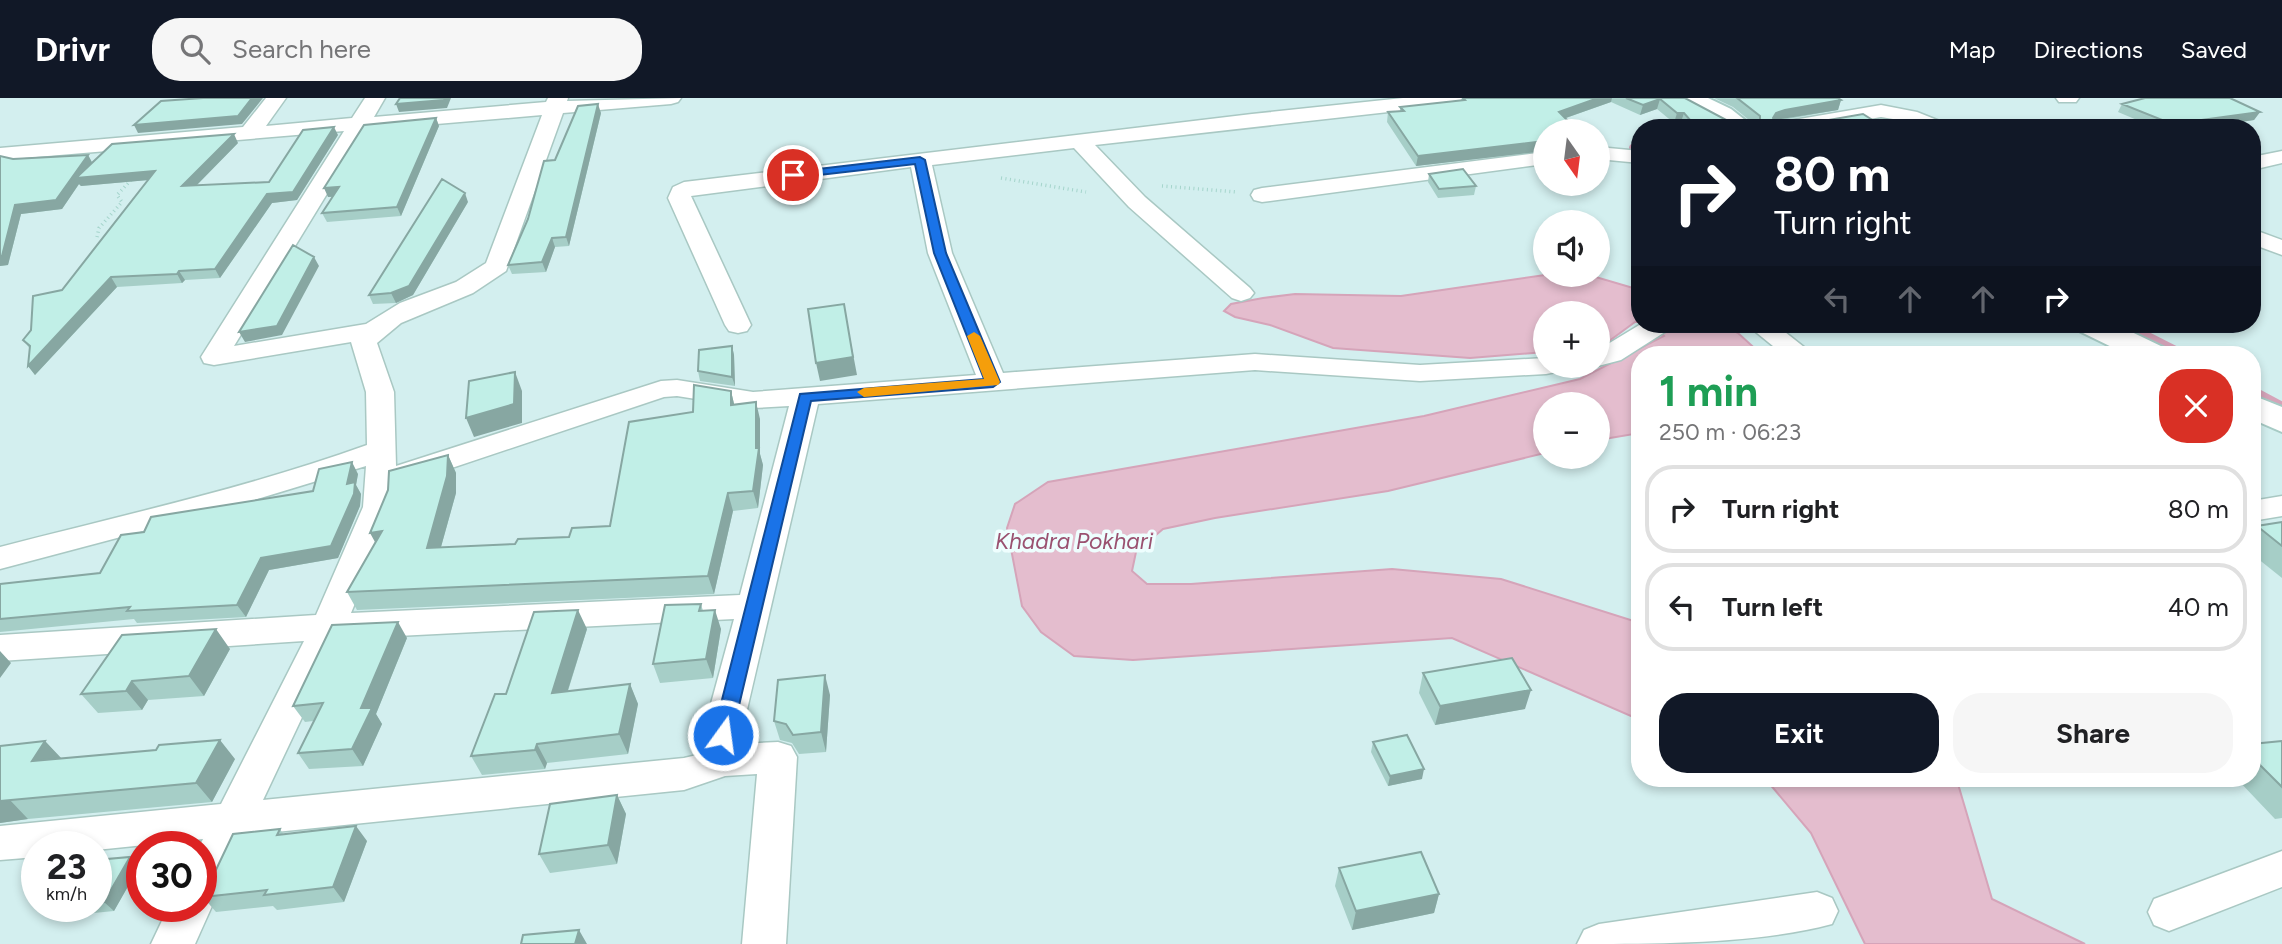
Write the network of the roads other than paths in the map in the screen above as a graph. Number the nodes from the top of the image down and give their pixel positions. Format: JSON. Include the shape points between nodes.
{"nodes":[{"id":1,"x":276,"y":98,"type":"edge"},
{"id":2,"x":375,"y":98,"type":"edge"},
{"id":3,"x":671,"y":98,"type":"edge"},
{"id":4,"x":1460,"y":98,"type":"edge"},
{"id":5,"x":1688,"y":98,"type":"edge"},
{"id":6,"x":1846,"y":98,"type":"edge"},
{"id":7,"x":556,"y":103,"type":"edge"},
{"id":8,"x":1881,"y":111,"type":"junction"},
{"id":9,"x":1730,"y":119,"type":"edge"},
{"id":10,"x":1834,"y":119,"type":"edge"},
{"id":11,"x":1918,"y":119,"type":"edge"},
{"id":12,"x":356,"y":126,"type":"junction"},
{"id":13,"x":247,"y":135,"type":"junction"},
{"id":14,"x":1078,"y":140,"type":"junction"},
{"id":15,"x":0,"y":154,"type":"edge"},
{"id":16,"x":1610,"y":154,"type":"edge"},
{"id":17,"x":1631,"y":156,"type":"edge"},
{"id":18,"x":2282,"y":158,"type":"edge"},
{"id":19,"x":920,"y":160,"type":"junction"},
{"id":20,"x":1533,"y":160,"type":"edge"},
{"id":21,"x":2261,"y":162,"type":"edge"},
{"id":22,"x":1262,"y":195,"type":"road end"},
{"id":23,"x":1241,"y":293,"type":"dead end"},
{"id":24,"x":738,"y":325,"type":"dead end"},
{"id":25,"x":372,"y":331,"type":"junction"},
{"id":26,"x":1645,"y":333,"type":"edge"},
{"id":27,"x":1771,"y":333,"type":"edge"},
{"id":28,"x":2108,"y":333,"type":"edge"},
{"id":29,"x":1789,"y":346,"type":"edge"},
{"id":30,"x":2135,"y":346,"type":"edge"},
{"id":31,"x":1610,"y":355,"type":"edge"},
{"id":32,"x":1533,"y":367,"type":"edge"},
{"id":33,"x":993,"y":382,"type":"junction"},
{"id":34,"x":805,"y":397,"type":"junction"},
{"id":35,"x":2261,"y":410,"type":"edge"},
{"id":36,"x":2282,"y":421,"type":"edge"},
{"id":37,"x":382,"y":466,"type":"junction"},
{"id":38,"x":2282,"y":506,"type":"edge"},
{"id":39,"x":2261,"y":510,"type":"edge"},
{"id":40,"x":0,"y":558,"type":"edge"},
{"id":41,"x":754,"y":606,"type":"junction"},
{"id":42,"x":328,"y":627,"type":"junction"},
{"id":43,"x":0,"y":648,"type":"edge"},
{"id":44,"x":716,"y":761,"type":"junction"},
{"id":45,"x":233,"y":820,"type":"junction"},
{"id":46,"x":0,"y":844,"type":"edge"},
{"id":47,"x":217,"y":852,"type":"edge"},
{"id":48,"x":2282,"y":869,"type":"edge"},
{"id":49,"x":1816,"y":911,"type":"dead end"},
{"id":50,"x":2169,"y":912,"type":"dead end"},
{"id":51,"x":183,"y":922,"type":"edge"},
{"id":52,"x":173,"y":944,"type":"edge"},
{"id":53,"x":764,"y":944,"type":"edge"},
{"id":54,"x":1599,"y":944,"type":"edge"}],
"edges":[{"from":1,"to":13,"type":"street"},
{"from":2,"to":12,"type":"street"},
{"from":3,"to":7,"type":"street"},
{"from":4,"to":14,"type":"street"},
{"from":5,"to":9,"type":"street"},
{"from":6,"to":8,"type":"street"},
{"from":7,"to":12,"type":"street"},
{"from":7,"to":25,"type":"street","via":[[497,266],[470,286],[381,321]]},
{"from":8,"to":10,"type":"street"},
{"from":8,"to":11,"type":"street"},
{"from":12,"to":13,"type":"street"},
{"from":12,"to":25,"type":"street","via":[[214,357]]},
{"from":13,"to":15,"type":"street"},
{"from":14,"to":19,"type":"street"},
{"from":14,"to":23,"type":"street","via":[[1129,194]]},
{"from":16,"to":17,"type":"street"},
{"from":18,"to":21,"type":"street"},
{"from":19,"to":24,"type":"street","via":[[681,192],[679,198]]},
{"from":19,"to":33,"type":"street","via":[[940,253]]},
{"from":20,"to":22,"type":"street"},
{"from":25,"to":37,"type":"street","via":[[365,342],[380,392]]},
{"from":26,"to":31,"type":"street"},
{"from":27,"to":29,"type":"street"},
{"from":28,"to":30,"type":"street"},
{"from":32,"to":33,"type":"street","via":[[1380,372],[1301,362],[1255,362]]},
{"from":33,"to":34,"type":"street"},
{"from":34,"to":37,"type":"street","via":[[753,400],[661,389]]},
{"from":34,"to":41,"type":"street"},
{"from":35,"to":36,"type":"street"},
{"from":37,"to":40,"type":"street","via":[[330,469]]},
{"from":37,"to":42,"type":"street","via":[[379,508]]},
{"from":38,"to":39,"type":"street"},
{"from":41,"to":42,"type":"street"},
{"from":41,"to":44,"type":"street"},
{"from":42,"to":43,"type":"street"},
{"from":42,"to":45,"type":"street"},
{"from":44,"to":45,"type":"street","via":[[684,774]]},
{"from":44,"to":53,"type":"street","via":[[778,757]]},
{"from":45,"to":46,"type":"street"},
{"from":45,"to":47,"type":"street"},
{"from":48,"to":50,"type":"street"},
{"from":49,"to":54,"type":"street"},
{"from":51,"to":52,"type":"street"}]}
